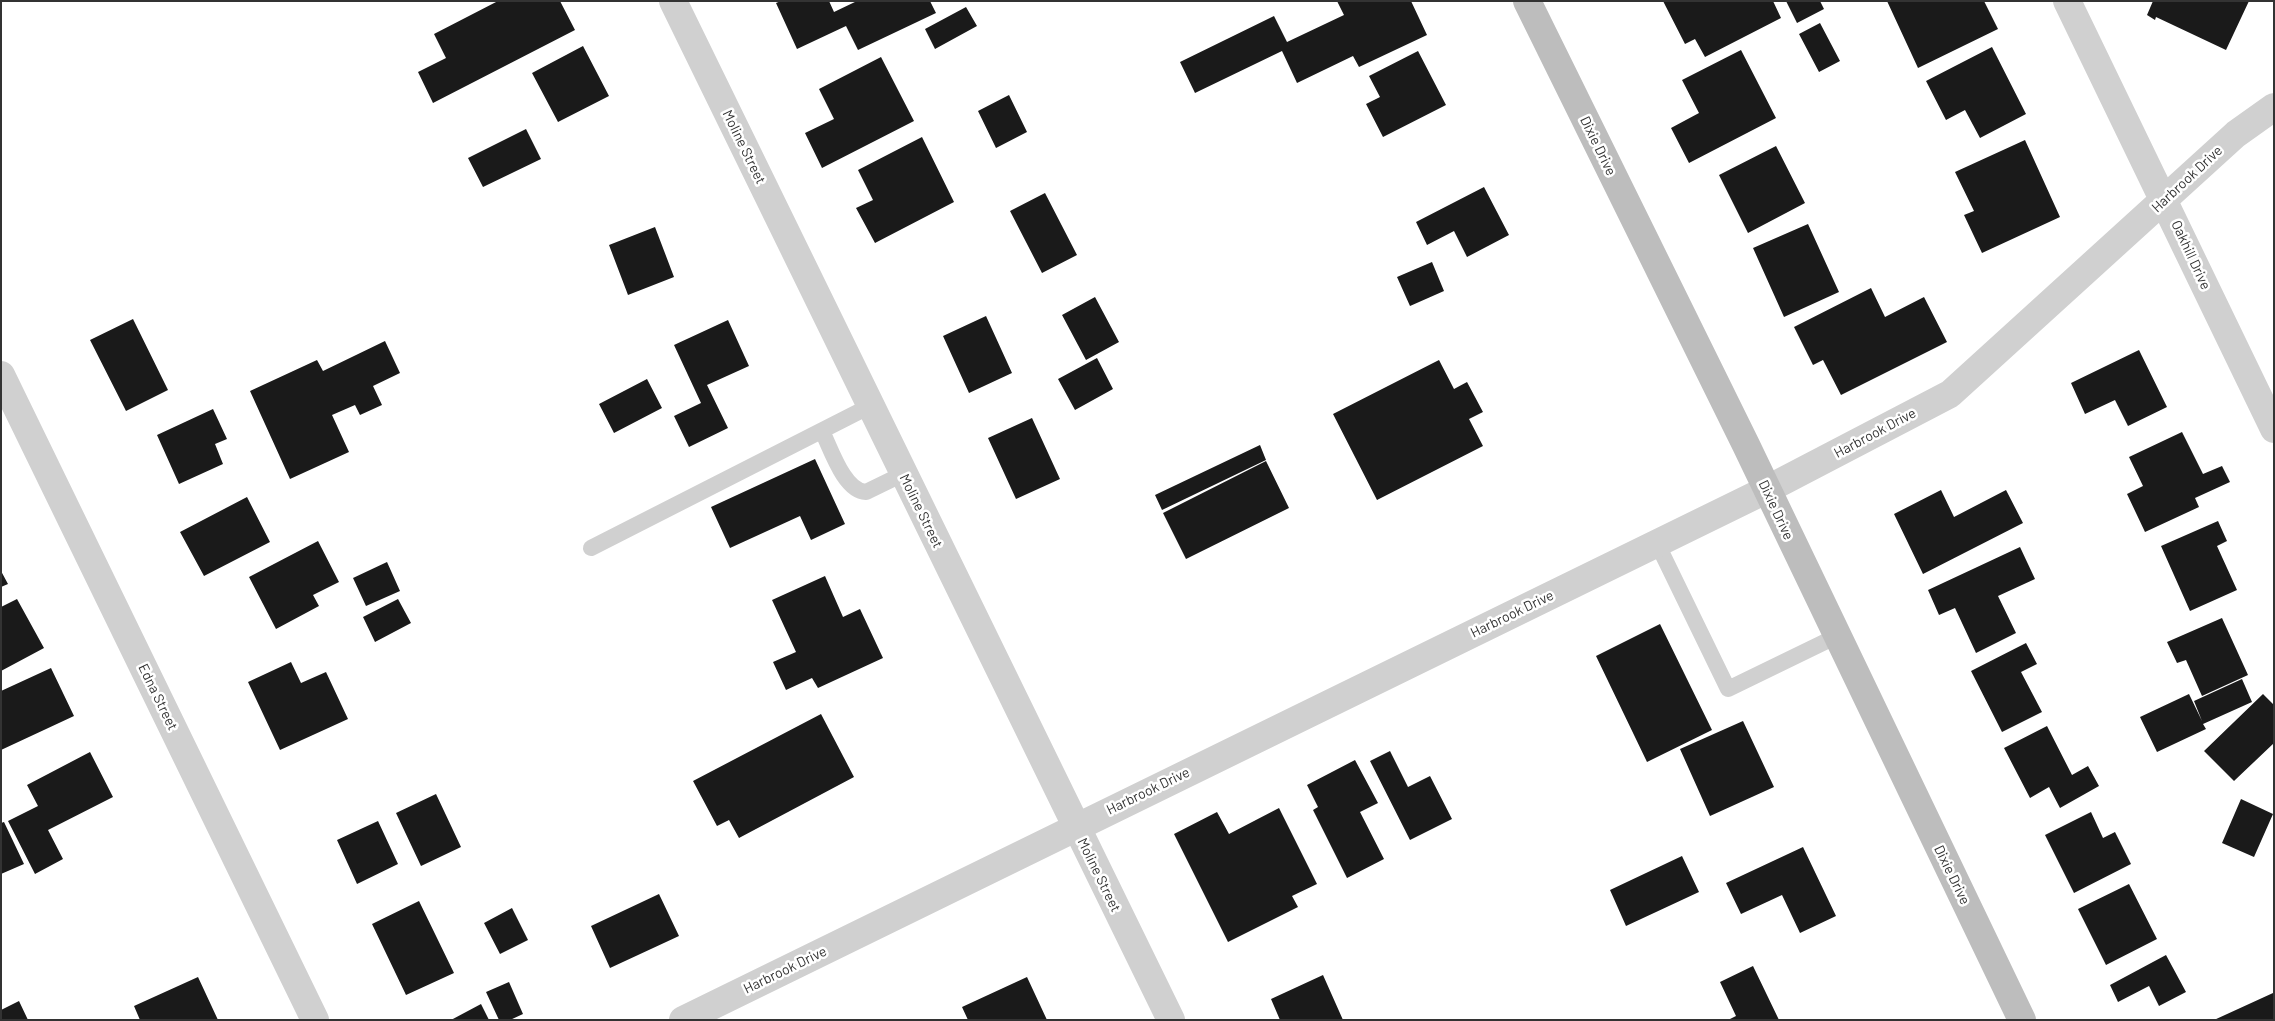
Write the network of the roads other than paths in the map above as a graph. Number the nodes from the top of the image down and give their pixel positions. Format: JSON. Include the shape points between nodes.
{"nodes":[{"id":1,"x":673,"y":1,"type":"edge"},
{"id":2,"x":1527,"y":1,"type":"edge"},
{"id":3,"x":2067,"y":1,"type":"edge"},
{"id":4,"x":2274,"y":107,"type":"edge"},
{"id":5,"x":2165,"y":201,"type":"junction"},
{"id":6,"x":1,"y":375,"type":"edge"},
{"id":7,"x":870,"y":406,"type":"junction"},
{"id":8,"x":2274,"y":429,"type":"edge"},
{"id":9,"x":822,"y":431,"type":"junction"},
{"id":10,"x":903,"y":474,"type":"junction"},
{"id":11,"x":1766,"y":490,"type":"junction"},
{"id":12,"x":1657,"y":543,"type":"junction"},
{"id":13,"x":591,"y":548,"type":"dead end"},
{"id":14,"x":1837,"y":636,"type":"junction"},
{"id":15,"x":1075,"y":827,"type":"junction"},
{"id":16,"x":315,"y":1020,"type":"edge"},
{"id":17,"x":683,"y":1020,"type":"edge"},
{"id":18,"x":1171,"y":1020,"type":"edge"},
{"id":19,"x":2022,"y":1020,"type":"edge"}],
"edges":[{"from":1,"to":7,"type":"street","name":"Moline Street"},
{"from":2,"to":11,"type":"street","name":"Dixie Drive"},
{"from":3,"to":5,"type":"street","name":"Oakhill Drive"},
{"from":4,"to":5,"type":"street","name":"Harbrook Drive","via":[[2236,134]]},
{"from":5,"to":8,"type":"street","name":"Oakhill Drive"},
{"from":5,"to":11,"type":"street","name":"Harbrook Drive","via":[[1950,394]]},
{"from":6,"to":16,"type":"street","name":"Edna Street"},
{"from":7,"to":9,"type":"lane"},
{"from":7,"to":10,"type":"street","name":"Moline Street"},
{"from":9,"to":10,"type":"lane","via":[[848,483],[860,492]]},
{"from":9,"to":13,"type":"lane"},
{"from":10,"to":15,"type":"street","name":"Moline Street"},
{"from":11,"to":12,"type":"street","name":"Harbrook Drive"},
{"from":11,"to":14,"type":"street","name":"Dixie Drive"},
{"from":12,"to":14,"type":"lane","via":[[1728,689]]},
{"from":12,"to":15,"type":"street","name":"Harbrook Drive"},
{"from":14,"to":19,"type":"street","name":"Dixie Drive"},
{"from":15,"to":17,"type":"street","name":"Harbrook Drive"},
{"from":15,"to":18,"type":"street","name":"Moline Street"}]}
